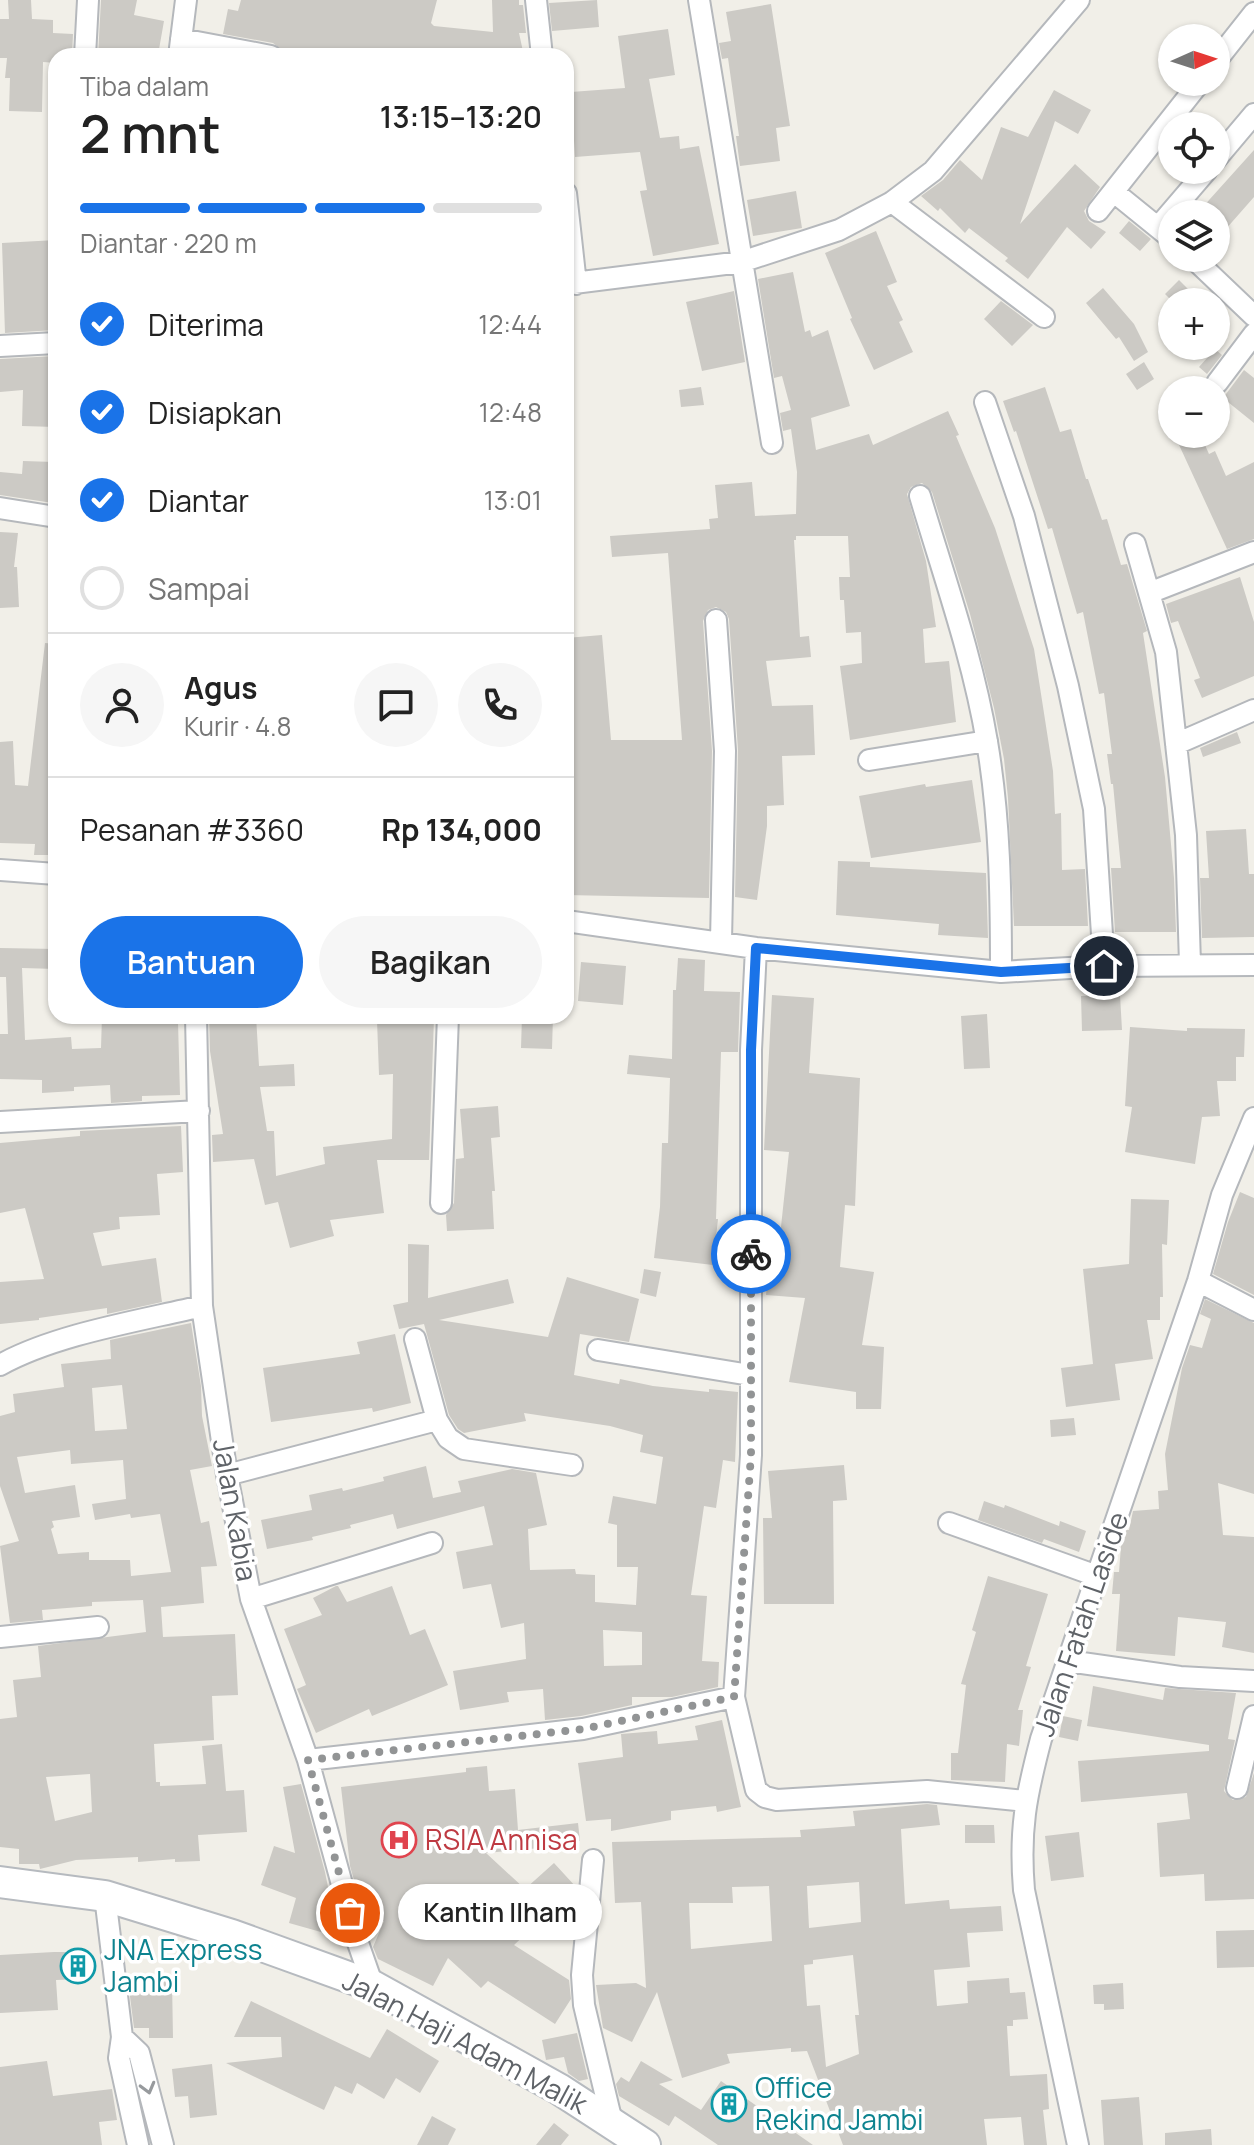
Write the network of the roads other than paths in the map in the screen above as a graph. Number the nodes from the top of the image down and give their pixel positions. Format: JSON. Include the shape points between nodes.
{"nodes":[{"id":1,"x":88,"y":0,"type":"edge"},
{"id":2,"x":186,"y":0,"type":"edge"},
{"id":3,"x":536,"y":0,"type":"edge"},
{"id":4,"x":699,"y":0,"type":"edge"},
{"id":5,"x":1079,"y":0,"type":"edge"},
{"id":6,"x":1254,"y":13,"type":"edge"},
{"id":7,"x":1230,"y":43,"type":"edge"},
{"id":8,"x":180,"y":47,"type":"edge"},
{"id":9,"x":85,"y":48,"type":"edge"},
{"id":10,"x":541,"y":48,"type":"edge"},
{"id":11,"x":1189,"y":96,"type":"edge"},
{"id":12,"x":1254,"y":114,"type":"edge"},
{"id":13,"x":1230,"y":142,"type":"edge"},
{"id":14,"x":1114,"y":192,"type":"junction"},
{"id":15,"x":892,"y":202,"type":"junction"},
{"id":16,"x":1098,"y":211,"type":"dead end"},
{"id":17,"x":1158,"y":226,"type":"edge"},
{"id":18,"x":741,"y":262,"type":"junction"},
{"id":19,"x":1208,"y":272,"type":"edge"},
{"id":20,"x":574,"y":284,"type":"edge"},
{"id":21,"x":1254,"y":316,"type":"edge"},
{"id":22,"x":1044,"y":317,"type":"dead end"},
{"id":23,"x":1254,"y":334,"type":"edge"},
{"id":24,"x":48,"y":343,"type":"edge"},
{"id":25,"x":0,"y":346,"type":"edge"},
{"id":26,"x":1222,"y":376,"type":"edge"},
{"id":27,"x":985,"y":402,"type":"dead end"},
{"id":28,"x":772,"y":443,"type":"dead end"},
{"id":29,"x":920,"y":496,"type":"dead end"},
{"id":30,"x":0,"y":508,"type":"edge"},
{"id":31,"x":48,"y":516,"type":"edge"},
{"id":32,"x":1135,"y":544,"type":"dead end"},
{"id":33,"x":1254,"y":552,"type":"edge"},
{"id":34,"x":1149,"y":593,"type":"junction"},
{"id":35,"x":716,"y":620,"type":"dead end"},
{"id":36,"x":1254,"y":710,"type":"edge"},
{"id":37,"x":987,"y":741,"type":"junction"},
{"id":38,"x":1176,"y":744,"type":"junction"},
{"id":39,"x":869,"y":760,"type":"dead end"},
{"id":40,"x":0,"y":870,"type":"edge"},
{"id":41,"x":48,"y":873,"type":"edge"},
{"id":42,"x":574,"y":922,"type":"edge"},
{"id":43,"x":721,"y":941,"type":"junction"},
{"id":44,"x":756,"y":948,"type":"junction"},
{"id":45,"x":1190,"y":964,"type":"junction"},
{"id":46,"x":1254,"y":965,"type":"edge"},
{"id":47,"x":1104,"y":966,"type":"junction"},
{"id":48,"x":1001,"y":972,"type":"junction"},
{"id":49,"x":196,"y":1024,"type":"edge"},
{"id":50,"x":448,"y":1024,"type":"edge"},
{"id":51,"x":199,"y":1111,"type":"junction"},
{"id":52,"x":1254,"y":1118,"type":"edge"},
{"id":53,"x":0,"y":1122,"type":"edge"},
{"id":54,"x":441,"y":1203,"type":"dead end"},
{"id":55,"x":1198,"y":1281,"type":"junction"},
{"id":56,"x":202,"y":1306,"type":"junction"},
{"id":57,"x":1254,"y":1310,"type":"edge"},
{"id":58,"x":415,"y":1339,"type":"dead end"},
{"id":59,"x":598,"y":1350,"type":"dead end"},
{"id":60,"x":0,"y":1365,"type":"edge"},
{"id":61,"x":750,"y":1375,"type":"junction"},
{"id":62,"x":437,"y":1420,"type":"junction"},
{"id":63,"x":572,"y":1465,"type":"dead end"},
{"id":64,"x":227,"y":1475,"type":"junction"},
{"id":65,"x":949,"y":1523,"type":"dead end"},
{"id":66,"x":432,"y":1543,"type":"dead end"},
{"id":67,"x":1097,"y":1576,"type":"junction"},
{"id":68,"x":251,"y":1599,"type":"junction"},
{"id":69,"x":98,"y":1627,"type":"dead end"},
{"id":70,"x":0,"y":1637,"type":"edge"},
{"id":71,"x":1068,"y":1661,"type":"junction"},
{"id":72,"x":1254,"y":1681,"type":"edge"},
{"id":73,"x":734,"y":1697,"type":"junction"},
{"id":74,"x":1254,"y":1716,"type":"edge"},
{"id":75,"x":308,"y":1760,"type":"junction"},
{"id":76,"x":1237,"y":1788,"type":"dead end"},
{"id":77,"x":1025,"y":1801,"type":"junction"},
{"id":78,"x":593,"y":1860,"type":"dead end"},
{"id":79,"x":0,"y":1882,"type":"edge"},
{"id":80,"x":105,"y":1896,"type":"junction"},
{"id":81,"x":373,"y":1986,"type":"junction"},
{"id":82,"x":122,"y":2037,"type":"junction"},
{"id":83,"x":612,"y":2122,"type":"junction"},
{"id":84,"x":138,"y":2145,"type":"edge"},
{"id":85,"x":163,"y":2145,"type":"edge"},
{"id":86,"x":645,"y":2145,"type":"edge"},
{"id":87,"x":1078,"y":2145,"type":"edge"}],
"edges":[{"from":1,"to":9,"type":"street"},
{"from":2,"to":8,"type":"street"},
{"from":3,"to":10,"type":"street"},
{"from":4,"to":18,"type":"street"},
{"from":5,"to":15,"type":"street","via":[[933,171]]},
{"from":6,"to":7,"type":"street"},
{"from":11,"to":14,"type":"street"},
{"from":12,"to":13,"type":"street"},
{"from":14,"to":16,"type":"street"},
{"from":14,"to":17,"type":"street"},
{"from":15,"to":18,"type":"street","via":[[839,230]]},
{"from":15,"to":22,"type":"street"},
{"from":18,"to":20,"type":"street"},
{"from":18,"to":28,"type":"street"},
{"from":19,"to":21,"type":"street"},
{"from":23,"to":26,"type":"street"},
{"from":24,"to":25,"type":"street"},
{"from":27,"to":47,"type":"street","via":[[1024,516],[1094,809]]},
{"from":29,"to":37,"type":"street"},
{"from":30,"to":31,"type":"street"},
{"from":32,"to":34,"type":"street"},
{"from":33,"to":34,"type":"street"},
{"from":34,"to":38,"type":"street","via":[[1166,652]]},
{"from":35,"to":43,"type":"street","via":[[725,751]]},
{"from":36,"to":38,"type":"street"},
{"from":37,"to":39,"type":"street"},
{"from":37,"to":48,"type":"street","via":[[997,810]]},
{"from":38,"to":45,"type":"street","via":[[1186,835]]},
{"from":40,"to":41,"type":"street"},
{"from":42,"to":43,"type":"street"},
{"from":43,"to":44,"type":"street"},
{"from":44,"to":48,"type":"street"},
{"from":44,"to":61,"type":"street"},
{"from":45,"to":46,"type":"street"},
{"from":45,"to":47,"type":"street"},
{"from":47,"to":48,"type":"street"},
{"from":49,"to":51,"type":"street","name":"Jalan Kabia"},
{"from":50,"to":54,"type":"street"},
{"from":51,"to":53,"type":"street"},
{"from":51,"to":56,"type":"street","name":"Jalan Kabia"},
{"from":52,"to":55,"type":"street","name":"Jalan Fatah Laside","via":[[1222,1195]]},
{"from":55,"to":57,"type":"street"},
{"from":55,"to":67,"type":"street","name":"Jalan Fatah Laside"},
{"from":56,"to":60,"type":"street","via":[[67,1339]]},
{"from":56,"to":64,"type":"street","name":"Jalan Kabia"},
{"from":58,"to":62,"type":"street"},
{"from":59,"to":61,"type":"street"},
{"from":61,"to":73,"type":"street","via":[[749,1508]]},
{"from":62,"to":63,"type":"street","via":[[448,1438],[464,1449]]},
{"from":62,"to":64,"type":"street"},
{"from":64,"to":68,"type":"street","name":"Jalan Kabia"},
{"from":65,"to":67,"type":"street"},
{"from":66,"to":68,"type":"street"},
{"from":67,"to":71,"type":"street","name":"Jalan Fatah Laside"},
{"from":68,"to":75,"type":"street","name":"Jalan Kabia"},
{"from":69,"to":70,"type":"street"},
{"from":71,"to":72,"type":"street"},
{"from":71,"to":77,"type":"street","name":"Jalan Fatah Laside"},
{"from":73,"to":75,"type":"street","via":[[583,1729]]},
{"from":73,"to":77,"type":"street","via":[[749,1768],[756,1790],[765,1797],[810,1800],[927,1791]]},
{"from":74,"to":76,"type":"street"},
{"from":75,"to":81,"type":"street","name":"Jalan Kabia"},
{"from":77,"to":87,"type":"street","name":"Jalan Fatah Laside","via":[[1020,1847],[1024,1890]]},
{"from":78,"to":83,"type":"street","via":[[584,2005]]},
{"from":79,"to":80,"type":"main road","name":"Jalan Haji Adam Malik"},
{"from":80,"to":81,"type":"main road","name":"Jalan Haji Adam Malik"},
{"from":80,"to":82,"type":"street"},
{"from":81,"to":83,"type":"main road","name":"Jalan Haji Adam Malik"},
{"from":82,"to":84,"type":"street","via":[[119,2058]]},
{"from":82,"to":85,"type":"street","one_way":true,"via":[[139,2053]]},
{"from":83,"to":86,"type":"main road","name":"Jalan Haji Adam Malik"}]}
